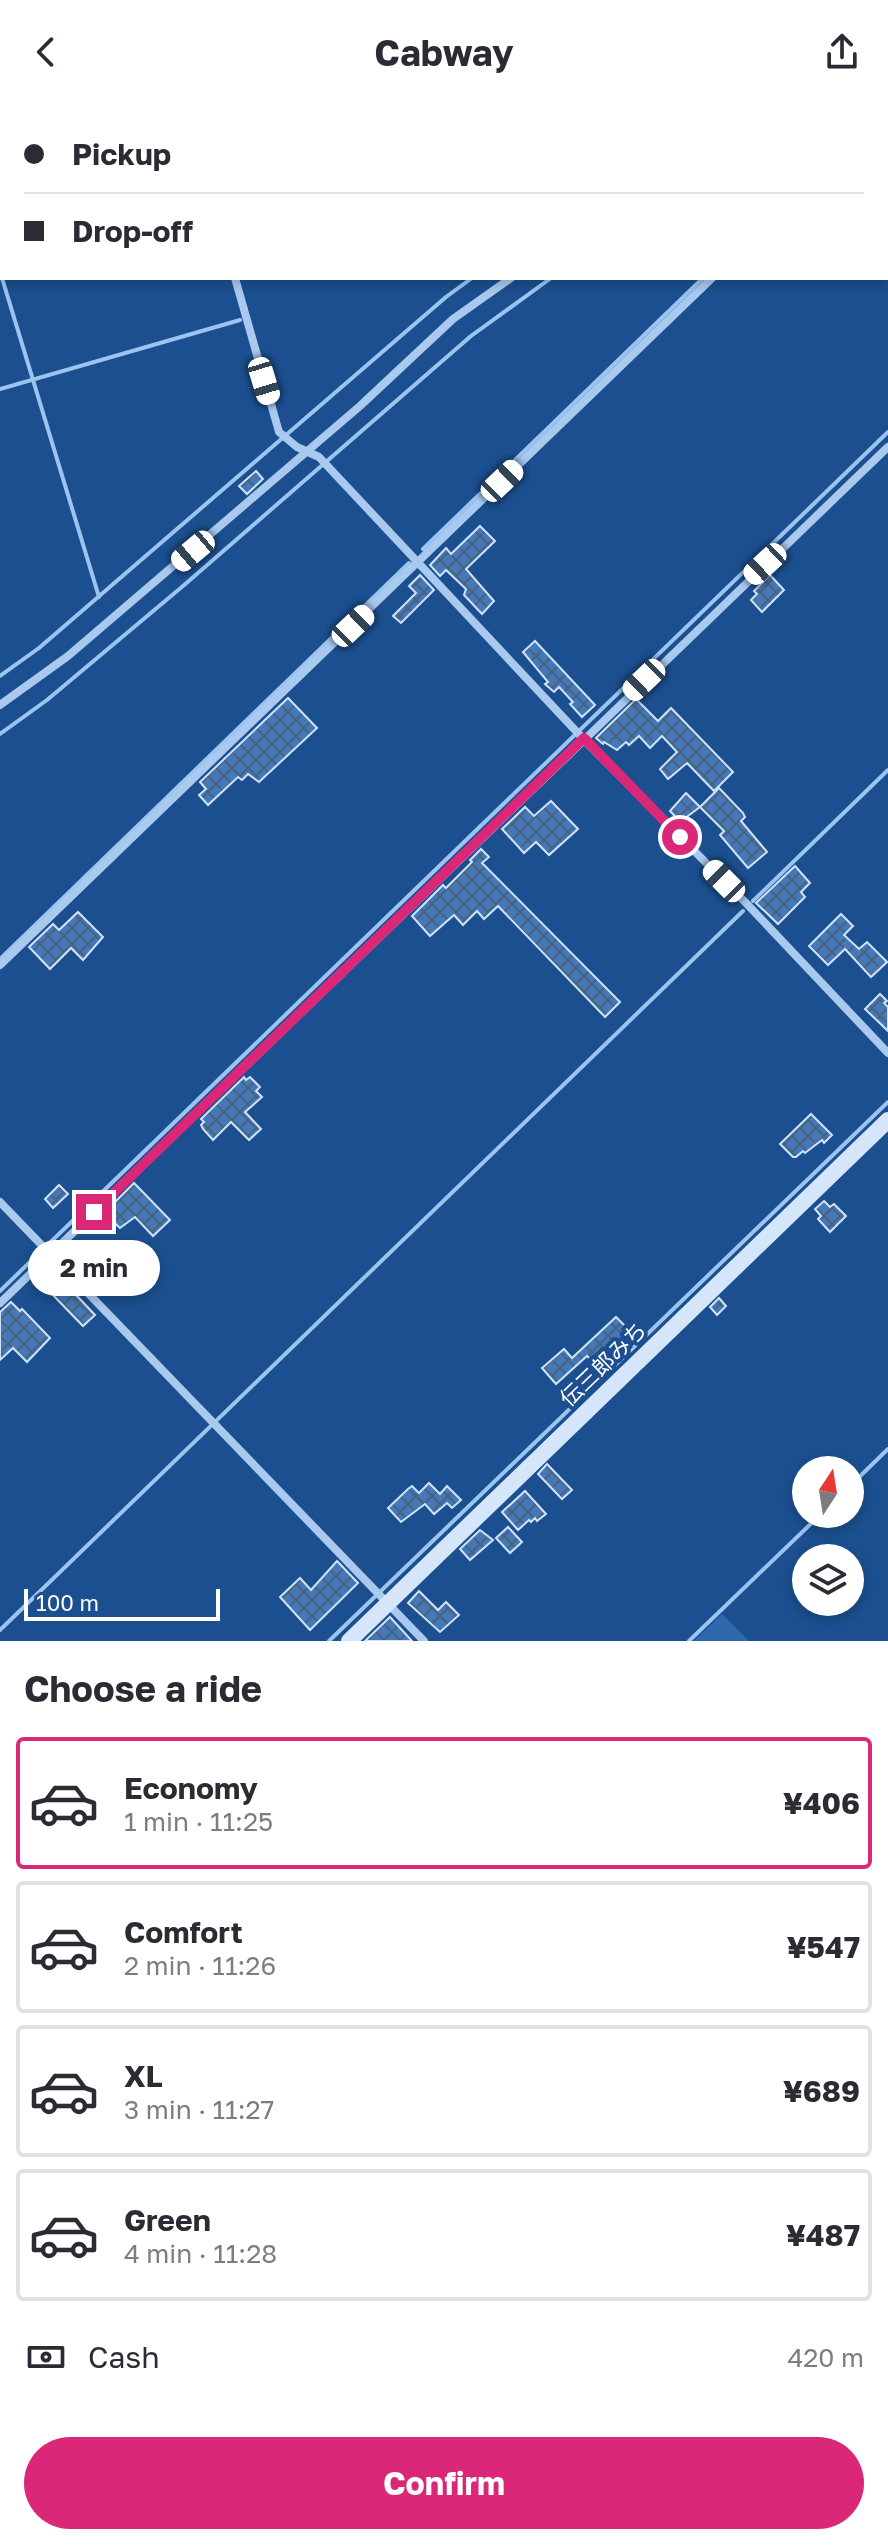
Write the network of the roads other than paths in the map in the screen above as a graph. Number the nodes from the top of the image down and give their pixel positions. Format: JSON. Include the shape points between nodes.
{"nodes":[{"id":1,"x":236,"y":280,"type":"edge"},
{"id":2,"x":508,"y":280,"type":"edge"},
{"id":3,"x":710,"y":280,"type":"edge"},
{"id":4,"x":888,"y":447,"type":"edge"},
{"id":5,"x":307,"y":451,"type":"junction"},
{"id":6,"x":419,"y":563,"type":"junction"},
{"id":7,"x":0,"y":705,"type":"edge"},
{"id":8,"x":581,"y":734,"type":"junction"},
{"id":9,"x":0,"y":965,"type":"edge"},
{"id":10,"x":888,"y":1053,"type":"edge"},
{"id":11,"x":888,"y":1120,"type":"edge"},
{"id":12,"x":0,"y":1202,"type":"edge"},
{"id":13,"x":46,"y":1250,"type":"junction"},
{"id":14,"x":0,"y":1303,"type":"edge"},
{"id":15,"x":382,"y":1597,"type":"junction"},
{"id":16,"x":349,"y":1641,"type":"edge"},
{"id":17,"x":424,"y":1641,"type":"edge"}],
"edges":[{"from":1,"to":5,"type":"street","via":[[282,434]]},
{"from":2,"to":5,"type":"street","via":[[453,319]]},
{"from":3,"to":6,"type":"street"},
{"from":4,"to":8,"type":"street"},
{"from":5,"to":6,"type":"street"},
{"from":5,"to":7,"type":"street","via":[[68,656]]},
{"from":6,"to":8,"type":"street"},
{"from":6,"to":9,"type":"street"},
{"from":8,"to":10,"type":"street"},
{"from":8,"to":13,"type":"street"},
{"from":11,"to":15,"type":"street","name":"伝三郎みち"},
{"from":12,"to":13,"type":"street"},
{"from":13,"to":14,"type":"street"},
{"from":13,"to":15,"type":"street"},
{"from":15,"to":16,"type":"street","name":"伝三郎みち"},
{"from":15,"to":17,"type":"street"}]}
